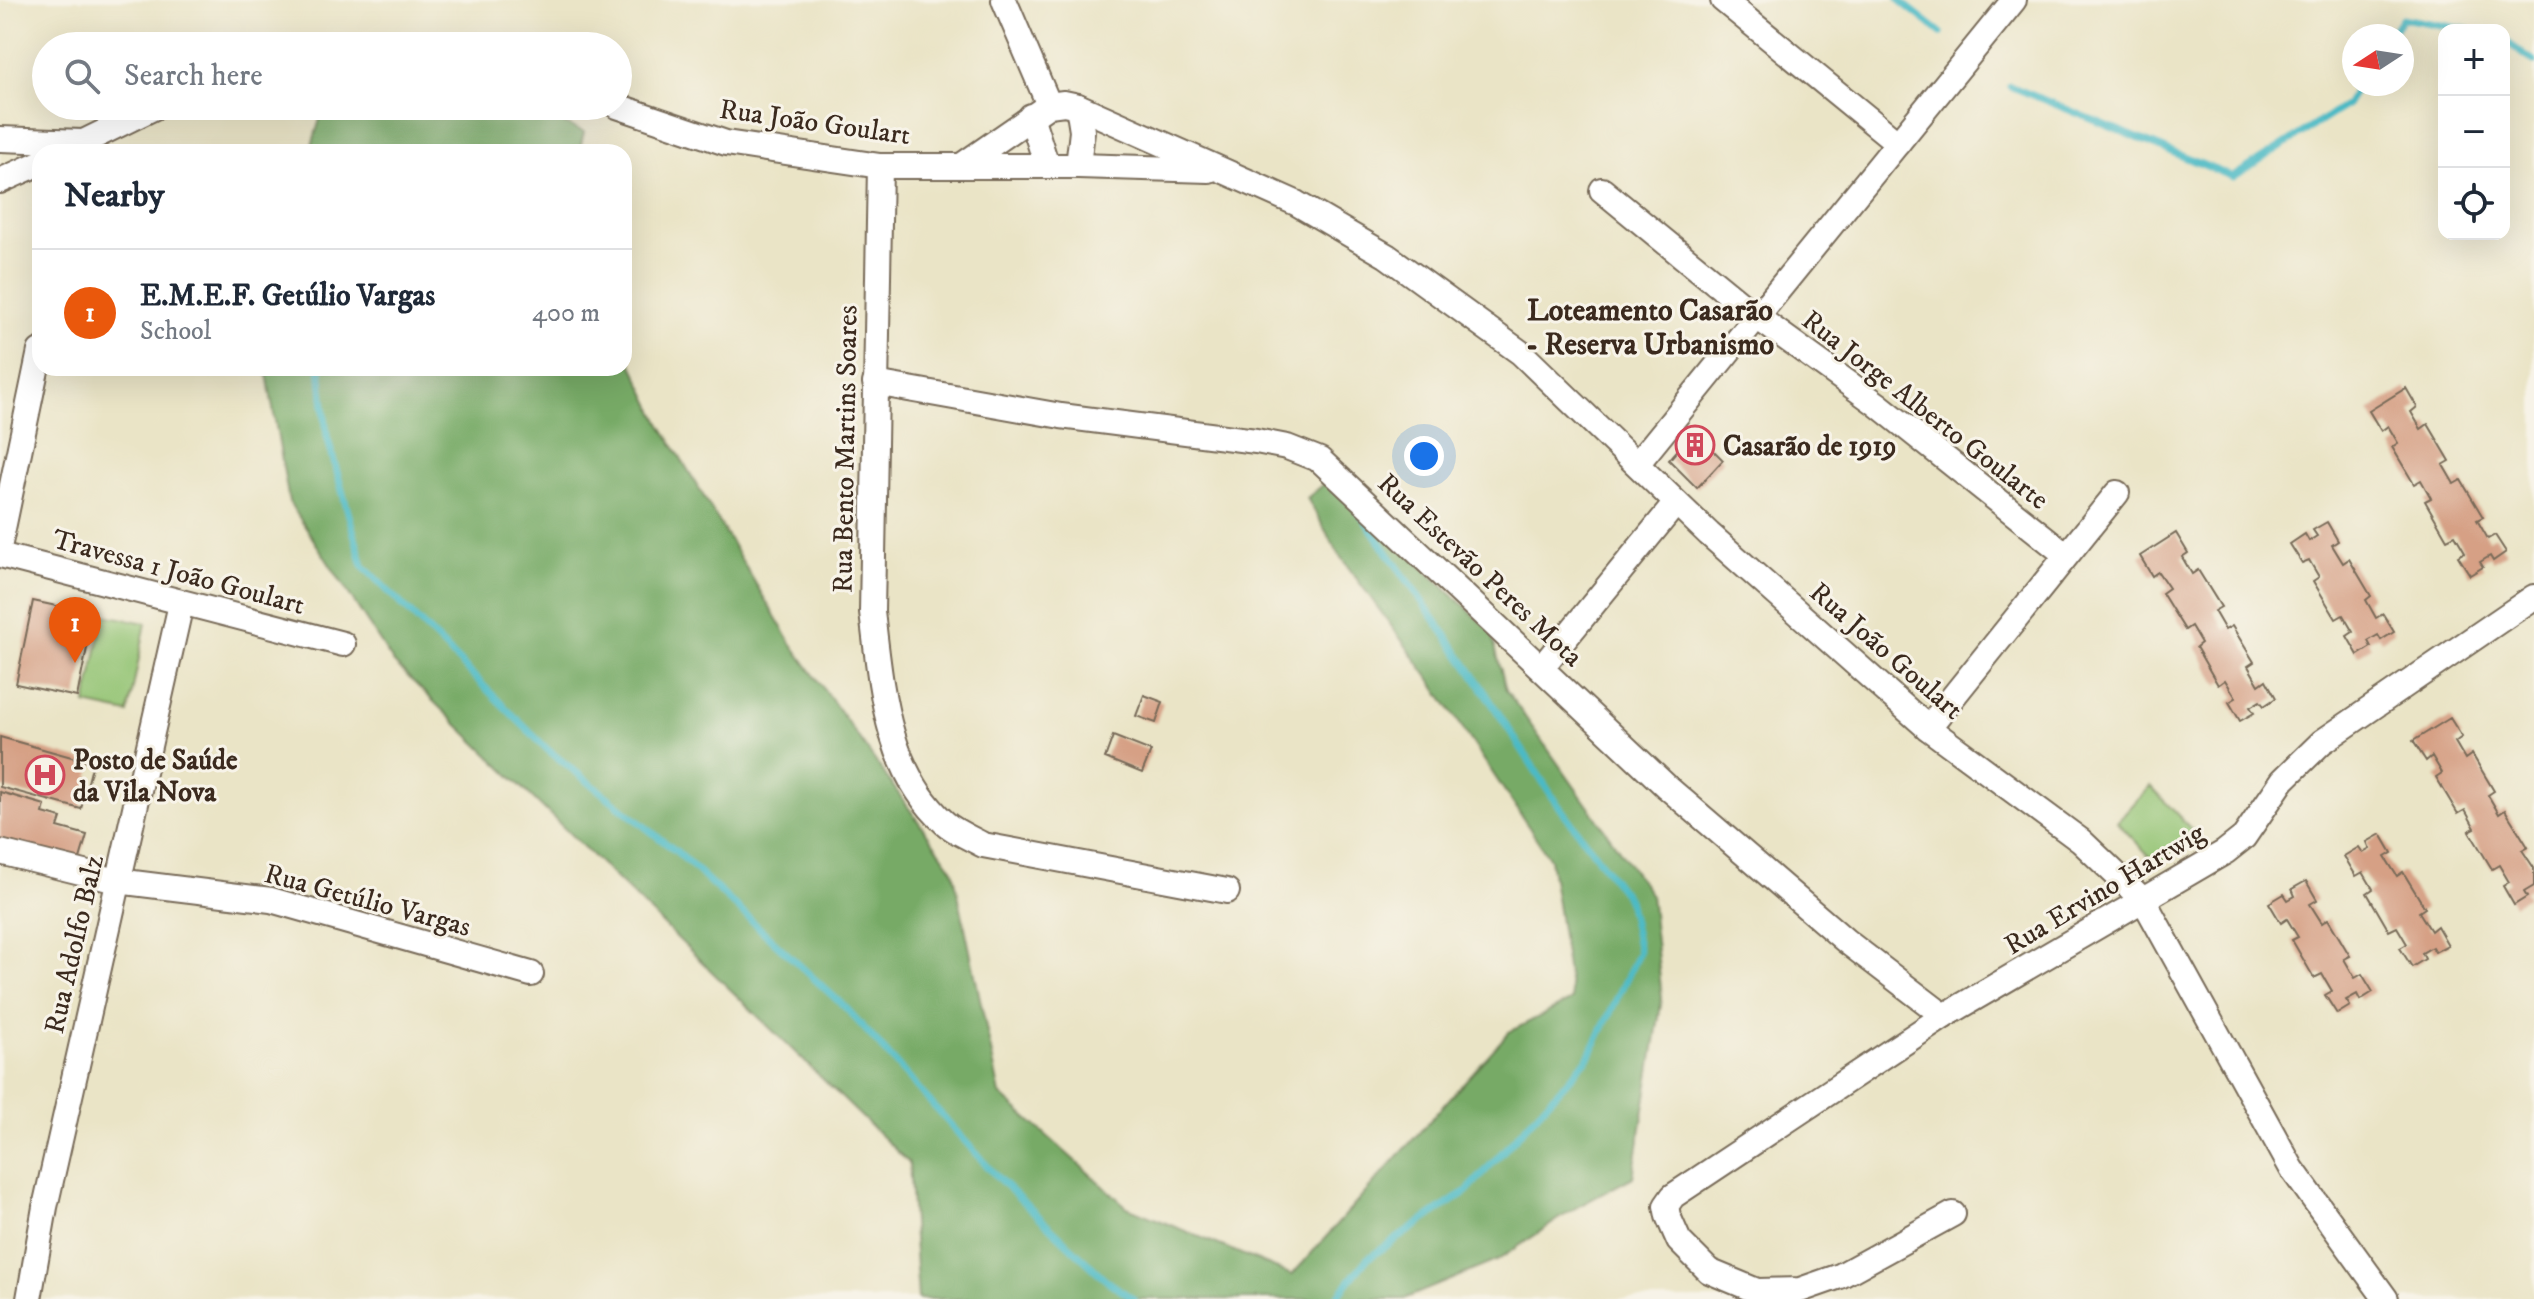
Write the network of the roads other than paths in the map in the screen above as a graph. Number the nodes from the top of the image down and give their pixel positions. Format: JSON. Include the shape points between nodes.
{"nodes":[{"id":1,"x":1004,"y":0,"type":"edge"},
{"id":2,"x":1723,"y":0,"type":"edge"},
{"id":3,"x":2014,"y":0,"type":"edge"},
{"id":4,"x":1078,"y":106,"type":"junction"},
{"id":5,"x":1040,"y":110,"type":"junction"},
{"id":6,"x":632,"y":111,"type":"edge"},
{"id":7,"x":131,"y":120,"type":"edge"},
{"id":8,"x":0,"y":139,"type":"edge"},
{"id":9,"x":1898,"y":143,"type":"junction"},
{"id":10,"x":38,"y":144,"type":"edge"},
{"id":11,"x":85,"y":144,"type":"edge"},
{"id":12,"x":880,"y":166,"type":"junction"},
{"id":13,"x":961,"y":166,"type":"junction"},
{"id":14,"x":1047,"y":166,"type":"junction"},
{"id":15,"x":1078,"y":166,"type":"junction"},
{"id":16,"x":32,"y":167,"type":"edge"},
{"id":17,"x":1219,"y":171,"type":"junction"},
{"id":18,"x":0,"y":181,"type":"edge"},
{"id":19,"x":1602,"y":190,"type":"dead end"},
{"id":20,"x":1757,"y":317,"type":"junction"},
{"id":21,"x":35,"y":376,"type":"edge"},
{"id":22,"x":875,"y":383,"type":"junction"},
{"id":23,"x":1637,"y":464,"type":"junction"},
{"id":24,"x":2117,"y":493,"type":"dead end"},
{"id":25,"x":1676,"y":503,"type":"junction"},
{"id":26,"x":0,"y":543,"type":"edge"},
{"id":27,"x":2065,"y":554,"type":"junction"},
{"id":28,"x":0,"y":555,"type":"edge"},
{"id":29,"x":2534,"y":597,"type":"edge"},
{"id":30,"x":181,"y":604,"type":"junction"},
{"id":31,"x":343,"y":644,"type":"dead end"},
{"id":32,"x":1542,"y":667,"type":"junction"},
{"id":33,"x":1928,"y":728,"type":"junction"},
{"id":34,"x":0,"y":852,"type":"edge"},
{"id":35,"x":117,"y":881,"type":"junction"},
{"id":36,"x":1227,"y":891,"type":"dead end"},
{"id":37,"x":2144,"y":901,"type":"junction"},
{"id":38,"x":531,"y":974,"type":"dead end"},
{"id":39,"x":1944,"y":1016,"type":"junction"},
{"id":40,"x":1953,"y":1214,"type":"dead end"},
{"id":41,"x":29,"y":1299,"type":"edge"},
{"id":42,"x":2386,"y":1299,"type":"edge"}],
"edges":[{"from":1,"to":5,"type":"street"},
{"from":2,"to":9,"type":"street"},
{"from":3,"to":9,"type":"street"},
{"from":4,"to":5,"type":"street","name":"Rua João Goulart","via":[[1064,103]]},
{"from":4,"to":15,"type":"street"},
{"from":4,"to":17,"type":"street","name":"Rua João Goulart"},
{"from":5,"to":13,"type":"street"},
{"from":5,"to":14,"type":"street"},
{"from":6,"to":12,"type":"street","name":"Rua João Goulart","via":[[726,143]]},
{"from":7,"to":11,"type":"street"},
{"from":8,"to":10,"type":"street"},
{"from":9,"to":20,"type":"street"},
{"from":12,"to":13,"type":"street","name":"Rua João Goulart"},
{"from":12,"to":22,"type":"street","name":"Rua Bento Martins Soares"},
{"from":13,"to":14,"type":"street","name":"Rua João Goulart"},
{"from":14,"to":15,"type":"street","name":"Rua João Goulart"},
{"from":15,"to":17,"type":"street","name":"Rua João Goulart"},
{"from":16,"to":18,"type":"street"},
{"from":17,"to":23,"type":"street","name":"Rua João Goulart","via":[[1296,203],[1387,256],[1521,353]]},
{"from":19,"to":20,"type":"street","name":"Rua Jorge Alberto Goularte"},
{"from":20,"to":23,"type":"street"},
{"from":20,"to":27,"type":"street","name":"Rua Jorge Alberto Goularte","via":[[1877,404]]},
{"from":21,"to":26,"type":"street"},
{"from":22,"to":32,"type":"street","name":"Rua Estevão Peres Mota","via":[[1061,416],[1256,441],[1320,460]]},
{"from":22,"to":36,"type":"street","name":"Rua Bento Martins Soares","via":[[872,612],[891,731],[911,785],[946,825],[983,845]]},
{"from":23,"to":25,"type":"street","name":"Rua João Goulart"},
{"from":24,"to":27,"type":"street"},
{"from":25,"to":32,"type":"street"},
{"from":25,"to":33,"type":"street","name":"Rua João Goulart"},
{"from":27,"to":33,"type":"street"},
{"from":28,"to":30,"type":"street","name":"Travessa 1 João Goulart"},
{"from":29,"to":37,"type":"street","name":"Rua Ervino Hartwig","via":[[2322,742],[2283,780],[2244,837]]},
{"from":30,"to":31,"type":"street","name":"Travessa 1 João Goulart"},
{"from":30,"to":35,"type":"street","name":"Rua Adolfo Balz"},
{"from":32,"to":39,"type":"street","name":"Rua Estevão Peres Mota","via":[[1667,787],[1846,941]]},
{"from":33,"to":37,"type":"street","name":"Rua João Goulart","via":[[2081,841]]},
{"from":34,"to":35,"type":"street","name":"Rua Getúlio Vargas"},
{"from":35,"to":38,"type":"street","name":"Rua Getúlio Vargas","via":[[271,900]]},
{"from":35,"to":41,"type":"street","name":"Rua Adolfo Balz"},
{"from":37,"to":39,"type":"street","name":"Rua Ervino Hartwig"},
{"from":37,"to":42,"type":"street","name":"Rua João Goulart","via":[[2292,1169]]},
{"from":39,"to":40,"type":"street","name":"Rua Ervino Hartwig","via":[[1673,1196],[1666,1206],[1679,1241],[1709,1271],[1757,1291],[1800,1290],[1840,1276]]}]}
